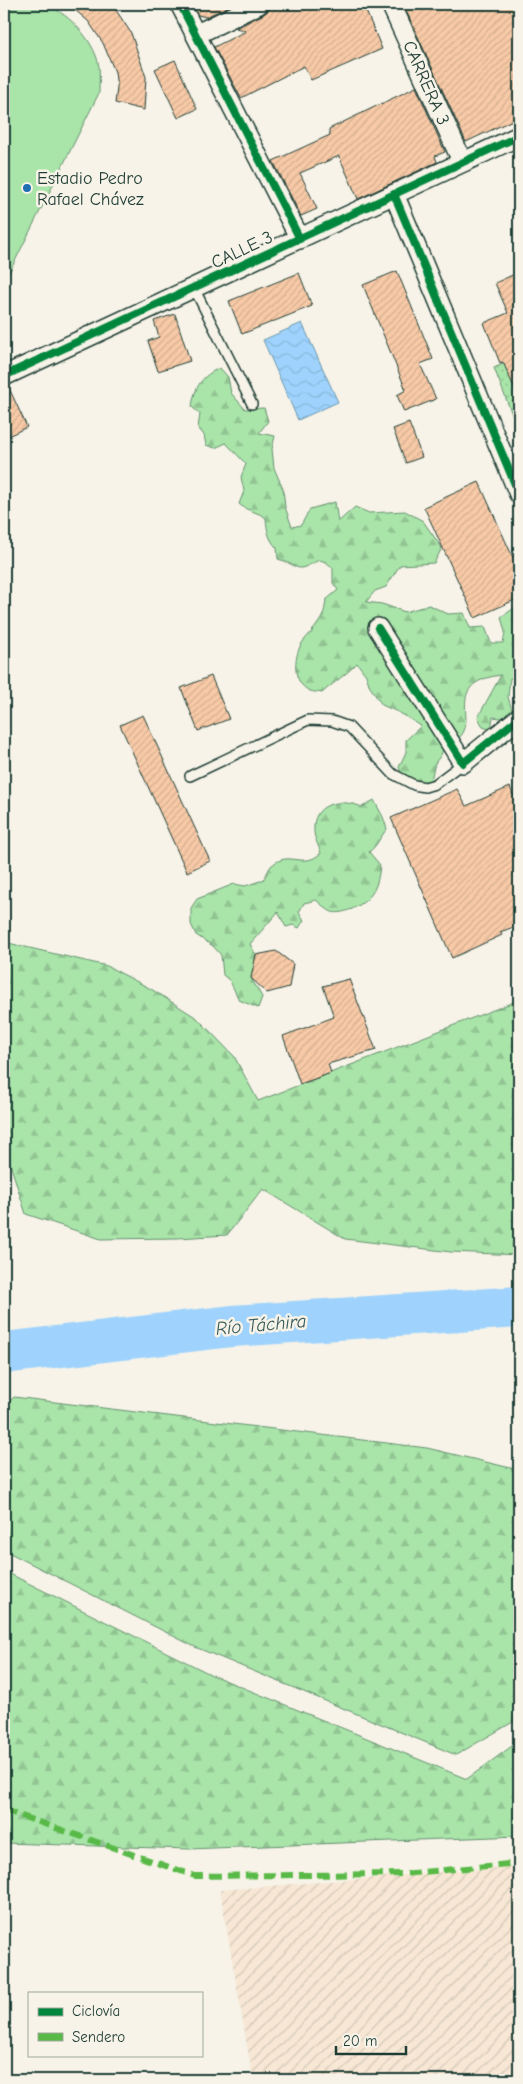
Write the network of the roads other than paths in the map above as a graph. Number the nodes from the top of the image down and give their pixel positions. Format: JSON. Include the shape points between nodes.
{"nodes":[{"id":1,"x":180,"y":4,"type":"edge"},
{"id":2,"x":259,"y":4,"type":"edge"},
{"id":3,"x":391,"y":4,"type":"edge"},
{"id":4,"x":197,"y":34,"type":"junction"},
{"id":5,"x":519,"y":136,"type":"edge"},
{"id":6,"x":462,"y":161,"type":"junction"},
{"id":7,"x":394,"y":194,"type":"junction"},
{"id":8,"x":300,"y":239,"type":"junction"},
{"id":9,"x":194,"y":288,"type":"junction"},
{"id":10,"x":4,"y":376,"type":"edge"},
{"id":11,"x":252,"y":404,"type":"dead end"},
{"id":12,"x":519,"y":494,"type":"edge"},
{"id":13,"x":378,"y":628,"type":"dead end"},
{"id":14,"x":519,"y":718,"type":"edge"},
{"id":15,"x":462,"y":763,"type":"junction"},
{"id":16,"x":190,"y":776,"type":"dead end"}],
"edges":[{"from":1,"to":4,"type":"street"},
{"from":2,"to":4,"type":"street"},
{"from":3,"to":6,"type":"street","name":"CARRERA 3"},
{"from":4,"to":8,"type":"street"},
{"from":5,"to":6,"type":"street","name":"CALLE 3"},
{"from":6,"to":7,"type":"street","name":"CALLE 3"},
{"from":7,"to":8,"type":"street","name":"CALLE 3"},
{"from":7,"to":12,"type":"street"},
{"from":8,"to":9,"type":"street","name":"CALLE 3"},
{"from":9,"to":10,"type":"street","name":"CALLE 3"},
{"from":9,"to":11,"type":"lane"},
{"from":13,"to":15,"type":"street"},
{"from":14,"to":15,"type":"street"},
{"from":15,"to":16,"type":"lane","via":[[435,784],[425,787],[414,785],[393,774],[349,727],[332,721],[308,720]]}]}
